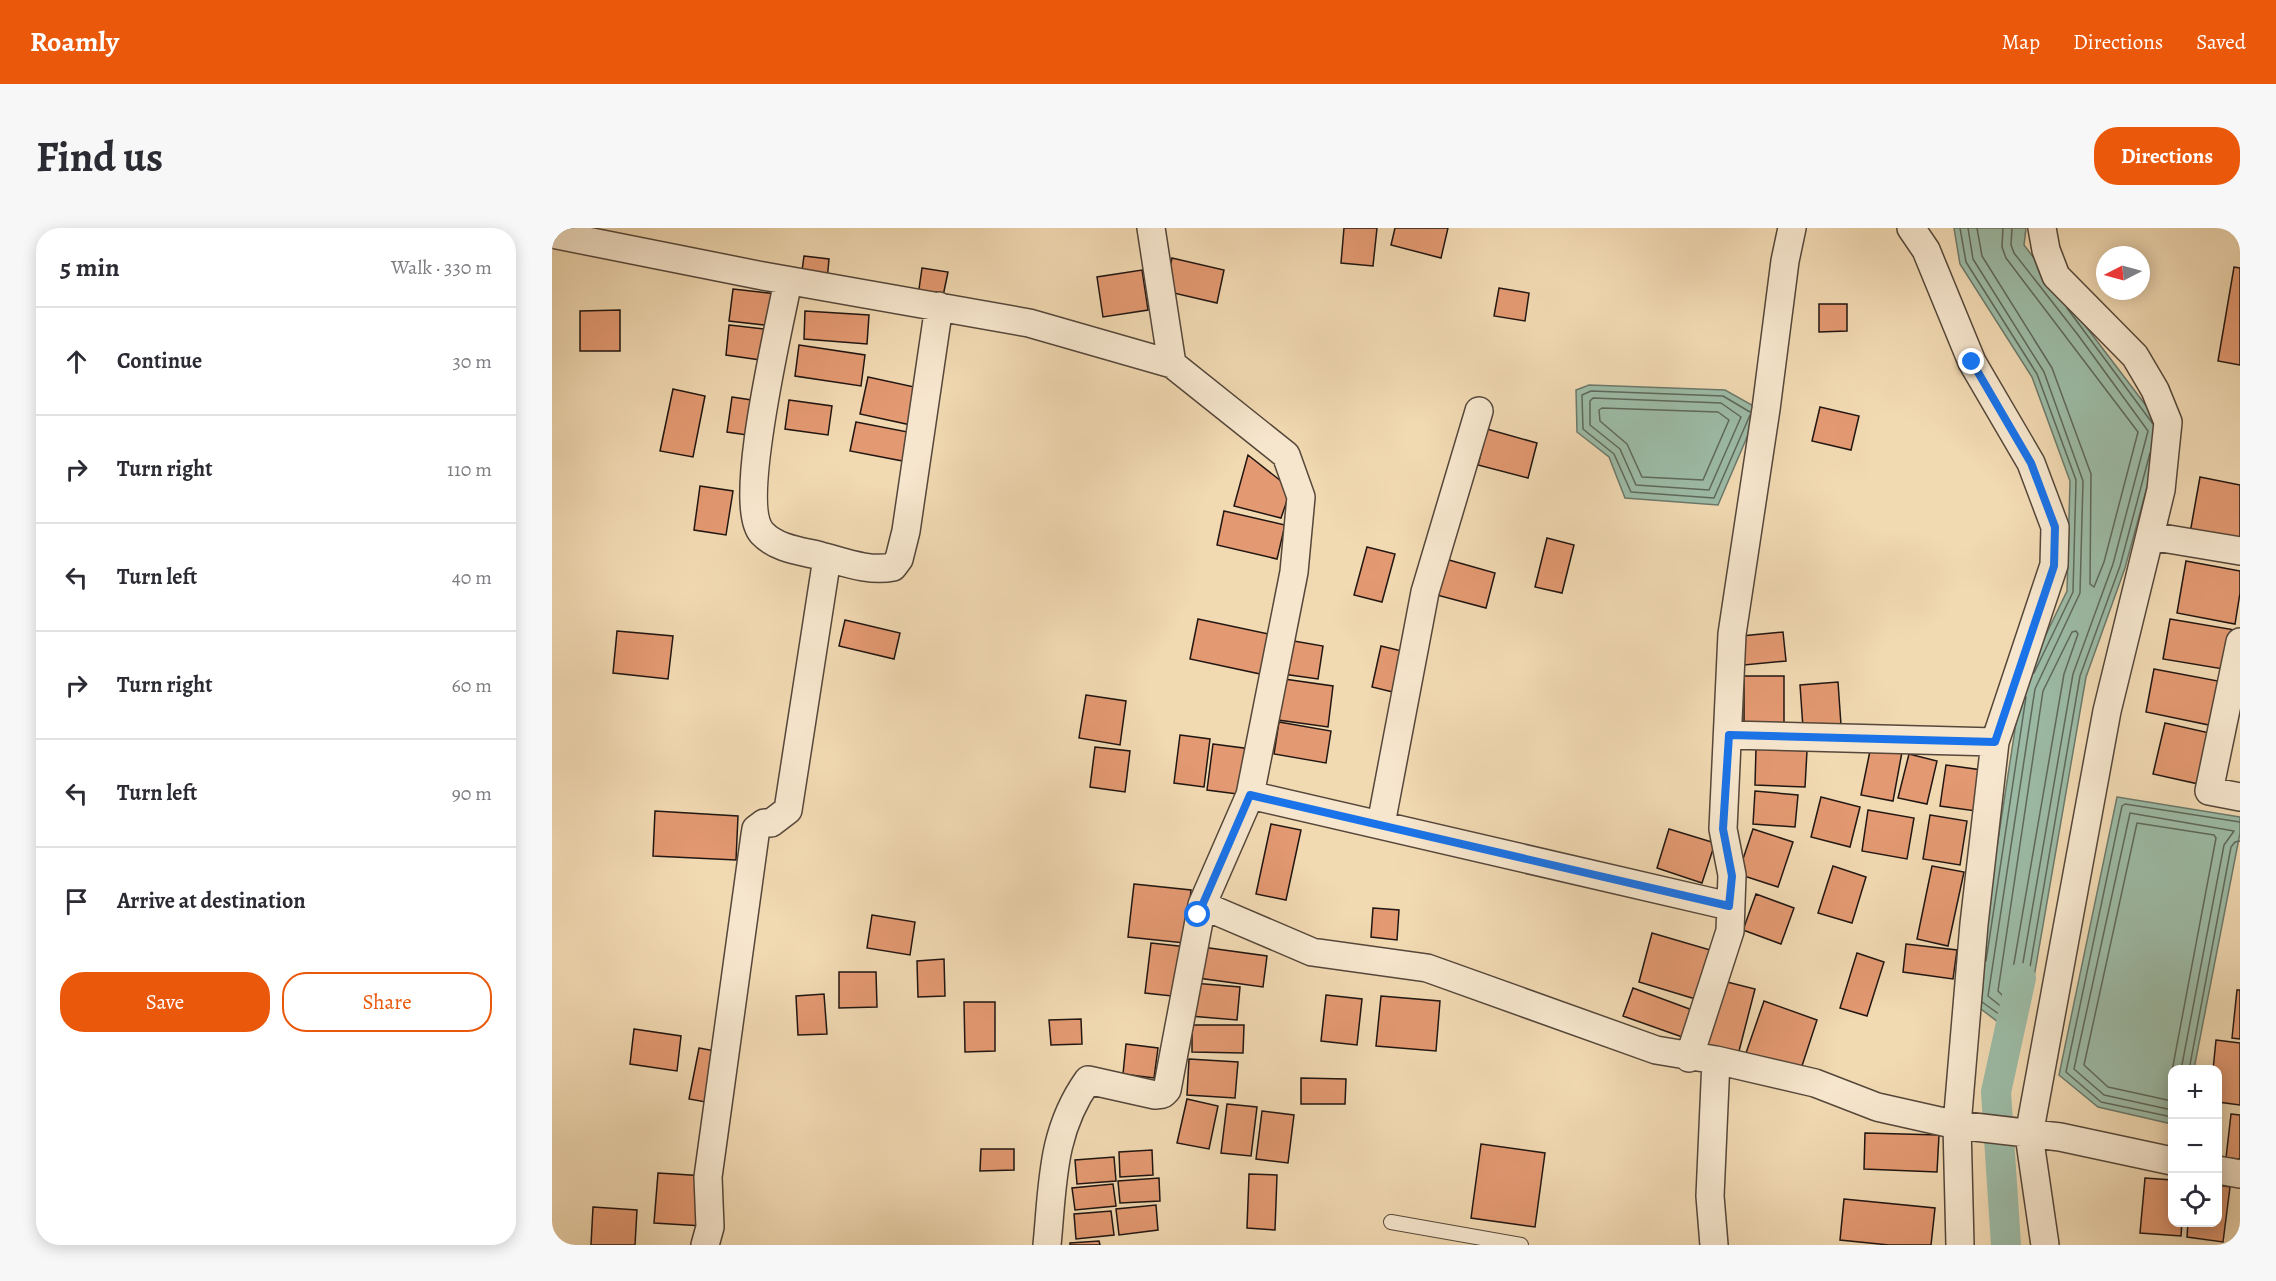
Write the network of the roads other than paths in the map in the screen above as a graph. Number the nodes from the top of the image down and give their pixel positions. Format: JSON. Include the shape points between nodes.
{"nodes":[{"id":1,"x":1151,"y":228,"type":"edge"},
{"id":2,"x":1792,"y":228,"type":"edge"},
{"id":3,"x":1911,"y":228,"type":"edge"},
{"id":4,"x":2042,"y":228,"type":"edge"},
{"id":5,"x":552,"y":234,"type":"edge"},
{"id":6,"x":788,"y":281,"type":"junction"},
{"id":7,"x":939,"y":306,"type":"junction"},
{"id":8,"x":1172,"y":364,"type":"junction"},
{"id":9,"x":1479,"y":411,"type":"dead end"},
{"id":10,"x":2150,"y":536,"type":"junction"},
{"id":11,"x":2240,"y":551,"type":"edge"},
{"id":12,"x":827,"y":558,"type":"junction"},
{"id":13,"x":2240,"y":642,"type":"edge"},
{"id":14,"x":2231,"y":725,"type":"edge"},
{"id":15,"x":1729,"y":735,"type":"junction"},
{"id":16,"x":1995,"y":742,"type":"junction"},
{"id":17,"x":1250,"y":795,"type":"junction"},
{"id":18,"x":2240,"y":797,"type":"edge"},
{"id":19,"x":1381,"y":824,"type":"junction"},
{"id":20,"x":1202,"y":905,"type":"junction"},
{"id":21,"x":1729,"y":906,"type":"junction"},
{"id":22,"x":1702,"y":1059,"type":"junction"},
{"id":23,"x":1964,"y":1126,"type":"junction"},
{"id":24,"x":2029,"y":1135,"type":"junction"},
{"id":25,"x":2168,"y":1160,"type":"edge"},
{"id":26,"x":2222,"y":1171,"type":"edge"},
{"id":27,"x":2240,"y":1174,"type":"edge"},
{"id":28,"x":1391,"y":1222,"type":"dead end"},
{"id":29,"x":705,"y":1245,"type":"edge"},
{"id":30,"x":1047,"y":1245,"type":"edge"},
{"id":31,"x":1521,"y":1245,"type":"edge"},
{"id":32,"x":1714,"y":1245,"type":"edge"},
{"id":33,"x":1960,"y":1245,"type":"edge"},
{"id":34,"x":2045,"y":1245,"type":"edge"}],
"edges":[{"from":1,"to":8,"type":"street"},
{"from":2,"to":15,"type":"street","via":[[1735,612]]},
{"from":3,"to":16,"type":"street","via":[[1926,250],[1972,362],[2031,463],[2055,527],[2054,566]]},
{"from":4,"to":10,"type":"street","via":[[2056,276],[2135,356],[2168,422],[2162,490]]},
{"from":5,"to":6,"type":"street"},
{"from":6,"to":7,"type":"street"},
{"from":6,"to":12,"type":"street","via":[[753,473],[753,513],[761,532],[781,546]]},
{"from":7,"to":8,"type":"street","via":[[1029,323]]},
{"from":7,"to":12,"type":"street","via":[[899,559],[893,567],[883,569]]},
{"from":8,"to":17,"type":"street","via":[[1286,455],[1301,496],[1294,572]]},
{"from":9,"to":19,"type":"street","via":[[1425,592]]},
{"from":10,"to":11,"type":"street"},
{"from":10,"to":24,"type":"street","via":[[2107,711]]},
{"from":12,"to":29,"type":"street","via":[[788,810],[771,824],[764,823],[756,829],[708,1177],[710,1227]]},
{"from":13,"to":14,"type":"street"},
{"from":14,"to":18,"type":"street","via":[[2209,791]]},
{"from":15,"to":16,"type":"street"},
{"from":15,"to":21,"type":"street","via":[[1723,829],[1732,876]]},
{"from":16,"to":23,"type":"street","via":[[1974,924]]},
{"from":17,"to":19,"type":"street"},
{"from":17,"to":20,"type":"street"},
{"from":19,"to":21,"type":"street"},
{"from":20,"to":22,"type":"street","via":[[1312,952],[1427,968],[1656,1050]]},
{"from":20,"to":30,"type":"street","via":[[1167,1090],[1155,1095],[1088,1080],[1060,1131]]},
{"from":21,"to":22,"type":"street","via":[[1730,931]]},
{"from":22,"to":23,"type":"street","via":[[1815,1083],[1877,1107]]},
{"from":22,"to":32,"type":"street"},
{"from":23,"to":24,"type":"street"},
{"from":23,"to":33,"type":"street"},
{"from":24,"to":25,"type":"street","via":[[2060,1137]]},
{"from":24,"to":34,"type":"street"},
{"from":26,"to":27,"type":"street"},
{"from":28,"to":31,"type":"lane"}]}
